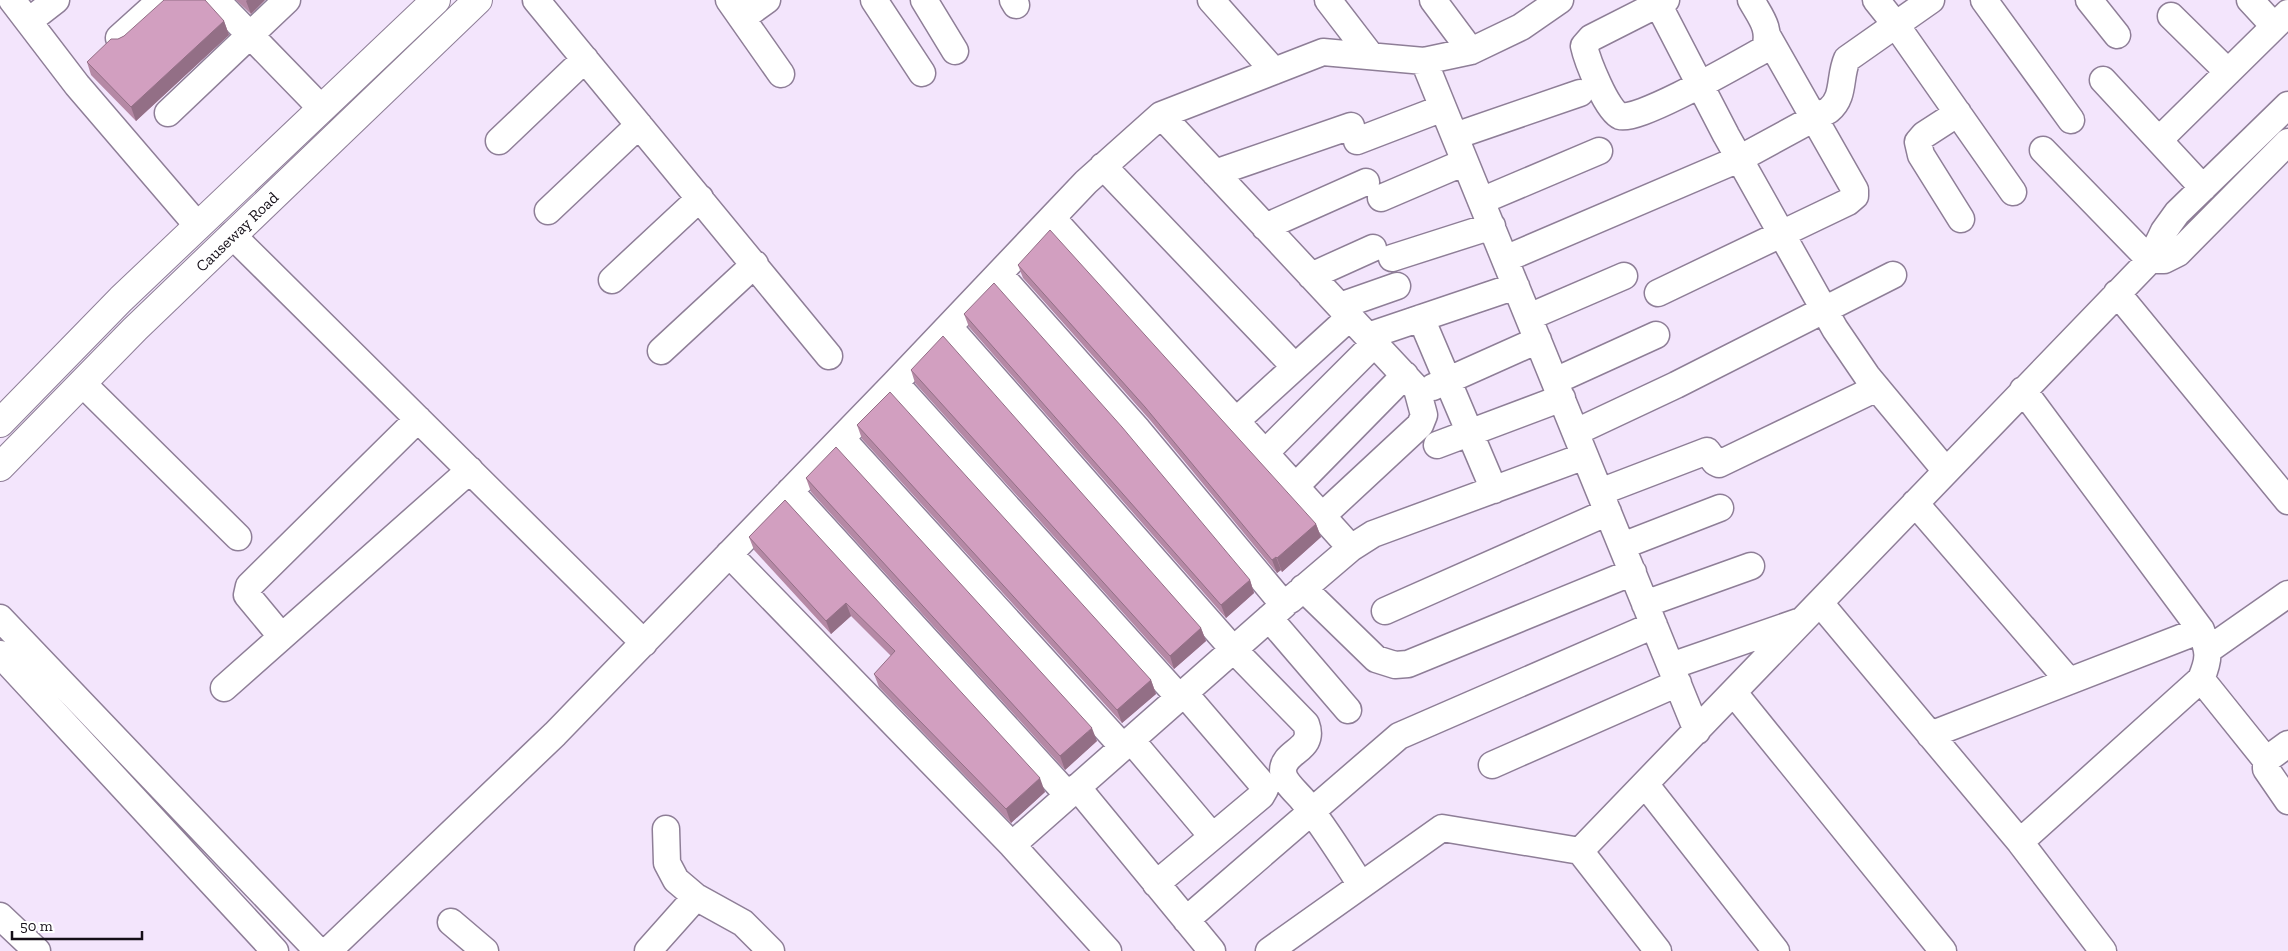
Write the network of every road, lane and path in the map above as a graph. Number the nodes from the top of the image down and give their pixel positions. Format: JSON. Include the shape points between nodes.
{"nodes":[{"id":1,"x":12,"y":0,"type":"edge"},
{"id":2,"x":56,"y":0,"type":"edge"},
{"id":3,"x":161,"y":0,"type":"edge"},
{"id":4,"x":216,"y":0,"type":"edge"},
{"id":5,"x":288,"y":0,"type":"edge"},
{"id":6,"x":436,"y":0,"type":"edge"},
{"id":7,"x":478,"y":0,"type":"edge"},
{"id":8,"x":536,"y":0,"type":"edge"},
{"id":9,"x":767,"y":0,"type":"edge"},
{"id":10,"x":874,"y":0,"type":"edge"},
{"id":11,"x":924,"y":0,"type":"edge"},
{"id":12,"x":1212,"y":0,"type":"edge"},
{"id":13,"x":1328,"y":0,"type":"edge"},
{"id":14,"x":1433,"y":0,"type":"edge"},
{"id":15,"x":1560,"y":0,"type":"edge"},
{"id":16,"x":1751,"y":0,"type":"edge"},
{"id":17,"x":1876,"y":0,"type":"edge"},
{"id":18,"x":1931,"y":0,"type":"edge"},
{"id":19,"x":1984,"y":0,"type":"edge"},
{"id":20,"x":2089,"y":0,"type":"edge"},
{"id":21,"x":2250,"y":0,"type":"edge"},
{"id":22,"x":1660,"y":1,"type":"edge"},
{"id":23,"x":735,"y":9,"type":"edge"},
{"id":24,"x":2171,"y":16,"type":"dead end"},
{"id":25,"x":2281,"y":20,"type":"edge"},
{"id":26,"x":28,"y":21,"type":"junction"},
{"id":27,"x":1896,"y":25,"type":"junction"},
{"id":28,"x":250,"y":35,"type":"junction"},
{"id":29,"x":2117,"y":35,"type":"dead end"},
{"id":30,"x":1768,"y":37,"type":"junction"},
{"id":31,"x":119,"y":38,"type":"edge"},
{"id":32,"x":955,"y":51,"type":"dead end"},
{"id":33,"x":1471,"y":51,"type":"junction"},
{"id":34,"x":1371,"y":56,"type":"junction"},
{"id":35,"x":585,"y":59,"type":"junction"},
{"id":36,"x":1424,"y":61,"type":"junction"},
{"id":37,"x":1274,"y":71,"type":"junction"},
{"id":38,"x":2228,"y":72,"type":"junction"},
{"id":39,"x":922,"y":73,"type":"dead end"},
{"id":40,"x":781,"y":74,"type":"dead end"},
{"id":41,"x":2103,"y":80,"type":"dead end"},
{"id":42,"x":1700,"y":85,"type":"junction"},
{"id":43,"x":1580,"y":93,"type":"dead end"},
{"id":44,"x":2288,"y":105,"type":"edge"},
{"id":45,"x":322,"y":108,"type":"junction"},
{"id":46,"x":1443,"y":108,"type":"junction"},
{"id":47,"x":1958,"y":113,"type":"junction"},
{"id":48,"x":168,"y":114,"type":"dead end"},
{"id":49,"x":1161,"y":115,"type":"junction"},
{"id":50,"x":1814,"y":119,"type":"junction"},
{"id":51,"x":2072,"y":120,"type":"dead end"},
{"id":52,"x":639,"y":125,"type":"junction"},
{"id":53,"x":1455,"y":136,"type":"junction"},
{"id":54,"x":2159,"y":140,"type":"junction"},
{"id":55,"x":499,"y":141,"type":"dead end"},
{"id":56,"x":2288,"y":142,"type":"edge"},
{"id":57,"x":2043,"y":150,"type":"dead end"},
{"id":58,"x":1599,"y":151,"type":"dead end"},
{"id":59,"x":1739,"y":159,"type":"junction"},
{"id":60,"x":1466,"y":162,"type":"junction"},
{"id":61,"x":1104,"y":166,"type":"junction"},
{"id":62,"x":1215,"y":173,"type":"junction"},
{"id":63,"x":2203,"y":188,"type":"junction"},
{"id":64,"x":2013,"y":192,"type":"dead end"},
{"id":65,"x":230,"y":196,"type":"junction"},
{"id":66,"x":700,"y":198,"type":"junction"},
{"id":67,"x":1481,"y":201,"type":"junction"},
{"id":68,"x":548,"y":211,"type":"dead end"},
{"id":69,"x":1052,"y":218,"type":"junction"},
{"id":70,"x":1961,"y":219,"type":"dead end"},
{"id":71,"x":1265,"y":226,"type":"junction"},
{"id":72,"x":1492,"y":226,"type":"junction"},
{"id":73,"x":241,"y":227,"type":"junction"},
{"id":74,"x":192,"y":232,"type":"junction"},
{"id":75,"x":1782,"y":234,"type":"junction"},
{"id":76,"x":208,"y":259,"type":"junction"},
{"id":77,"x":1505,"y":259,"type":"junction"},
{"id":78,"x":2150,"y":260,"type":"junction"},
{"id":79,"x":755,"y":264,"type":"junction"},
{"id":80,"x":999,"y":274,"type":"junction"},
{"id":81,"x":1893,"y":275,"type":"dead end"},
{"id":82,"x":1311,"y":276,"type":"junction"},
{"id":83,"x":1624,"y":276,"type":"dead end"},
{"id":84,"x":612,"y":280,"type":"dead end"},
{"id":85,"x":1397,"y":286,"type":"dead end"},
{"id":86,"x":1516,"y":286,"type":"junction"},
{"id":87,"x":1658,"y":293,"type":"dead end"},
{"id":88,"x":2117,"y":293,"type":"junction"},
{"id":89,"x":1345,"y":311,"type":"junction"},
{"id":90,"x":1824,"y":311,"type":"junction"},
{"id":91,"x":1421,"y":318,"type":"junction"},
{"id":92,"x":949,"y":327,"type":"junction"},
{"id":93,"x":1533,"y":328,"type":"junction"},
{"id":94,"x":1656,"y":335,"type":"dead end"},
{"id":95,"x":1371,"y":340,"type":"junction"},
{"id":96,"x":661,"y":351,"type":"dead end"},
{"id":97,"x":829,"y":356,"type":"dead end"},
{"id":98,"x":1295,"y":367,"type":"junction"},
{"id":99,"x":1448,"y":380,"type":"junction"},
{"id":100,"x":1411,"y":382,"type":"junction"},
{"id":101,"x":82,"y":383,"type":"junction"},
{"id":102,"x":895,"y":383,"type":"junction"},
{"id":103,"x":1877,"y":388,"type":"junction"},
{"id":104,"x":1558,"y":390,"type":"junction"},
{"id":105,"x":2023,"y":390,"type":"junction"},
{"id":106,"x":418,"y":419,"type":"junction"},
{"id":107,"x":1236,"y":421,"type":"junction"},
{"id":108,"x":0,"y":423,"type":"edge"},
{"id":109,"x":1576,"y":432,"type":"junction"},
{"id":110,"x":1470,"y":433,"type":"junction"},
{"id":111,"x":842,"y":438,"type":"junction"},
{"id":112,"x":1437,"y":445,"type":"dead end"},
{"id":113,"x":1265,"y":453,"type":"junction"},
{"id":114,"x":1585,"y":456,"type":"junction"},
{"id":115,"x":0,"y":467,"type":"edge"},
{"id":116,"x":470,"y":470,"type":"junction"},
{"id":117,"x":1946,"y":471,"type":"junction"},
{"id":118,"x":1295,"y":487,"type":"junction"},
{"id":119,"x":1494,"y":490,"type":"junction"},
{"id":120,"x":790,"y":491,"type":"junction"},
{"id":121,"x":2288,"y":501,"type":"edge"},
{"id":122,"x":1604,"y":502,"type":"junction"},
{"id":123,"x":1915,"y":503,"type":"junction"},
{"id":124,"x":1720,"y":508,"type":"dead end"},
{"id":125,"x":1322,"y":516,"type":"junction"},
{"id":126,"x":238,"y":537,"type":"dead end"},
{"id":127,"x":1622,"y":546,"type":"junction"},
{"id":128,"x":1351,"y":548,"type":"junction"},
{"id":129,"x":729,"y":554,"type":"junction"},
{"id":130,"x":1751,"y":566,"type":"dead end"},
{"id":131,"x":1633,"y":572,"type":"junction"},
{"id":132,"x":1303,"y":588,"type":"junction"},
{"id":133,"x":2288,"y":594,"type":"edge"},
{"id":134,"x":1276,"y":611,"type":"junction"},
{"id":135,"x":1385,"y":611,"type":"dead end"},
{"id":136,"x":1811,"y":612,"type":"junction"},
{"id":137,"x":1650,"y":614,"type":"junction"},
{"id":138,"x":0,"y":618,"type":"edge"},
{"id":139,"x":281,"y":636,"type":"junction"},
{"id":140,"x":2205,"y":640,"type":"junction"},
{"id":141,"x":644,"y":642,"type":"junction"},
{"id":142,"x":1233,"y":649,"type":"junction"},
{"id":143,"x":0,"y":654,"type":"edge"},
{"id":144,"x":1674,"y":675,"type":"junction"},
{"id":145,"x":2201,"y":678,"type":"junction"},
{"id":146,"x":2069,"y":681,"type":"junction"},
{"id":147,"x":224,"y":688,"type":"dead end"},
{"id":148,"x":1734,"y":693,"type":"junction"},
{"id":149,"x":1181,"y":695,"type":"junction"},
{"id":150,"x":1348,"y":710,"type":"dead end"},
{"id":151,"x":1697,"y":731,"type":"junction"},
{"id":152,"x":1930,"y":735,"type":"junction"},
{"id":153,"x":1127,"y":743,"type":"junction"},
{"id":154,"x":2288,"y":744,"type":"edge"},
{"id":155,"x":2266,"y":760,"type":"junction"},
{"id":156,"x":1492,"y":765,"type":"dead end"},
{"id":157,"x":1645,"y":784,"type":"junction"},
{"id":158,"x":1073,"y":791,"type":"junction"},
{"id":159,"x":2288,"y":802,"type":"edge"},
{"id":160,"x":1313,"y":812,"type":"junction"},
{"id":161,"x":666,"y":829,"type":"dead end"},
{"id":162,"x":1212,"y":836,"type":"junction"},
{"id":163,"x":2020,"y":842,"type":"junction"},
{"id":164,"x":1012,"y":845,"type":"junction"},
{"id":165,"x":1580,"y":851,"type":"junction"},
{"id":166,"x":1156,"y":884,"type":"junction"},
{"id":167,"x":1361,"y":885,"type":"junction"},
{"id":168,"x":696,"y":897,"type":"junction"},
{"id":169,"x":0,"y":916,"type":"edge"},
{"id":170,"x":1186,"y":920,"type":"junction"},
{"id":171,"x":451,"y":922,"type":"dead end"},
{"id":172,"x":37,"y":951,"type":"edge"},
{"id":173,"x":275,"y":951,"type":"edge"},
{"id":174,"x":318,"y":951,"type":"edge"},
{"id":175,"x":328,"y":951,"type":"edge"},
{"id":176,"x":485,"y":951,"type":"edge"},
{"id":177,"x":648,"y":951,"type":"edge"},
{"id":178,"x":772,"y":951,"type":"edge"},
{"id":179,"x":1108,"y":951,"type":"edge"},
{"id":180,"x":1212,"y":951,"type":"edge"},
{"id":181,"x":1269,"y":951,"type":"edge"},
{"id":182,"x":1658,"y":951,"type":"edge"},
{"id":183,"x":1776,"y":951,"type":"edge"},
{"id":184,"x":1943,"y":951,"type":"edge"},
{"id":185,"x":2104,"y":951,"type":"edge"}],
"edges":[{"from":1,"to":26,"type":"street"},
{"from":2,"to":26,"type":"street"},
{"from":3,"to":31,"type":"street"},
{"from":4,"to":28,"type":"street"},
{"from":5,"to":28,"type":"street"},
{"from":6,"to":45,"type":"main road","name":"Causeway Road"},
{"from":7,"to":73,"type":"main road","name":"Causeway Road"},
{"from":8,"to":35,"type":"street"},
{"from":9,"to":23,"type":"street"},
{"from":10,"to":39,"type":"street"},
{"from":11,"to":32,"type":"street"},
{"from":12,"to":37,"type":"street"},
{"from":13,"to":34,"type":"street"},
{"from":14,"to":33,"type":"street"},
{"from":15,"to":33,"type":"street","via":[[1522,27]]},
{"from":16,"to":30,"type":"street"},
{"from":17,"to":27,"type":"street"},
{"from":18,"to":27,"type":"street"},
{"from":19,"to":51,"type":"street"},
{"from":20,"to":29,"type":"street"},
{"from":21,"to":25,"type":"street"},
{"from":22,"to":42,"type":"street"},
{"from":22,"to":42,"type":"street","via":[[1591,38],[1584,46],[1586,57],[1610,107],[1620,116],[1627,116]]},
{"from":23,"to":40,"type":"street"},
{"from":24,"to":38,"type":"street"},
{"from":25,"to":38,"type":"street"},
{"from":26,"to":74,"type":"street"},
{"from":27,"to":47,"type":"street"},
{"from":27,"to":50,"type":"street","via":[[1847,59],[1840,99],[1830,110]]},
{"from":28,"to":45,"type":"street"},
{"from":28,"to":48,"type":"street"},
{"from":30,"to":42,"type":"street","via":[[1765,49]]},
{"from":30,"to":50,"type":"street"},
{"from":33,"to":36,"type":"street"},
{"from":34,"to":36,"type":"street"},
{"from":34,"to":37,"type":"street","via":[[1323,52]]},
{"from":35,"to":52,"type":"street"},
{"from":35,"to":55,"type":"street"},
{"from":36,"to":46,"type":"street"},
{"from":37,"to":49,"type":"street"},
{"from":38,"to":54,"type":"street"},
{"from":41,"to":54,"type":"street"},
{"from":42,"to":59,"type":"street"},
{"from":43,"to":53,"type":"street"},
{"from":44,"to":63,"type":"street"},
{"from":45,"to":65,"type":"main road","name":"Causeway Road"},
{"from":46,"to":53,"type":"street"},
{"from":46,"to":62,"type":"street"},
{"from":47,"to":64,"type":"street"},
{"from":47,"to":70,"type":"street","via":[[1918,142],[1921,155]]},
{"from":49,"to":61,"type":"street"},
{"from":49,"to":62,"type":"street"},
{"from":50,"to":59,"type":"street"},
{"from":50,"to":75,"type":"street","via":[[1855,196]]},
{"from":52,"to":66,"type":"street"},
{"from":52,"to":68,"type":"street"},
{"from":53,"to":60,"type":"street"},
{"from":54,"to":63,"type":"street"},
{"from":56,"to":78,"type":"street","via":[[2178,253],[2164,260]]},
{"from":57,"to":78,"type":"street"},
{"from":58,"to":67,"type":"street"},
{"from":59,"to":75,"type":"street"},
{"from":59,"to":77,"type":"street"},
{"from":60,"to":67,"type":"street"},
{"from":60,"to":71,"type":"street"},
{"from":61,"to":69,"type":"street"},
{"from":61,"to":98,"type":"street"},
{"from":62,"to":71,"type":"street"},
{"from":63,"to":78,"type":"street","via":[[2177,213]]},
{"from":65,"to":73,"type":"main road","via":[[238,210]]},
{"from":65,"to":74,"type":"main road","name":"Causeway Road"},
{"from":66,"to":79,"type":"street"},
{"from":66,"to":84,"type":"street"},
{"from":67,"to":72,"type":"street"},
{"from":69,"to":80,"type":"street"},
{"from":69,"to":107,"type":"street"},
{"from":71,"to":82,"type":"street"},
{"from":72,"to":77,"type":"street"},
{"from":72,"to":82,"type":"street","via":[[1382,253]]},
{"from":73,"to":76,"type":"main road","name":"Causeway Road"},
{"from":73,"to":106,"type":"street"},
{"from":74,"to":76,"type":"main road"},
{"from":74,"to":108,"type":"main road","name":"Causeway Road","via":[[121,299]]},
{"from":75,"to":87,"type":"street"},
{"from":75,"to":90,"type":"street"},
{"from":76,"to":101,"type":"main road","name":"Causeway Road"},
{"from":77,"to":86,"type":"street"},
{"from":78,"to":88,"type":"street"},
{"from":79,"to":96,"type":"street"},
{"from":79,"to":97,"type":"street"},
{"from":80,"to":92,"type":"street"},
{"from":80,"to":134,"type":"street","via":[[1138,430]]},
{"from":81,"to":90,"type":"street"},
{"from":82,"to":89,"type":"street"},
{"from":83,"to":93,"type":"street"},
{"from":85,"to":89,"type":"street"},
{"from":86,"to":91,"type":"street"},
{"from":86,"to":93,"type":"street"},
{"from":88,"to":105,"type":"street"},
{"from":88,"to":121,"type":"street"},
{"from":89,"to":95,"type":"street"},
{"from":89,"to":98,"type":"street"},
{"from":90,"to":103,"type":"street"},
{"from":90,"to":109,"type":"street"},
{"from":91,"to":95,"type":"street"},
{"from":91,"to":99,"type":"street"},
{"from":92,"to":102,"type":"street"},
{"from":92,"to":142,"type":"street"},
{"from":93,"to":99,"type":"street"},
{"from":93,"to":104,"type":"street"},
{"from":94,"to":104,"type":"street"},
{"from":95,"to":100,"type":"street"},
{"from":95,"to":113,"type":"street"},
{"from":98,"to":107,"type":"street"},
{"from":99,"to":100,"type":"street","via":[[1425,390]]},
{"from":99,"to":110,"type":"street"},
{"from":100,"to":118,"type":"street"},
{"from":100,"to":125,"type":"street","via":[[1424,415],[1420,425]]},
{"from":101,"to":115,"type":"main road","name":"Causeway Road"},
{"from":101,"to":126,"type":"street"},
{"from":102,"to":111,"type":"street"},
{"from":102,"to":149,"type":"street"},
{"from":103,"to":117,"type":"street"},
{"from":103,"to":122,"type":"street","via":[[1719,464],[1707,451]]},
{"from":104,"to":109,"type":"street"},
{"from":104,"to":110,"type":"street"},
{"from":105,"to":117,"type":"street"},
{"from":105,"to":140,"type":"street"},
{"from":106,"to":116,"type":"street"},
{"from":106,"to":139,"type":"street","via":[[249,586],[247,595]]},
{"from":107,"to":113,"type":"street"},
{"from":109,"to":114,"type":"street"},
{"from":110,"to":112,"type":"street"},
{"from":110,"to":119,"type":"street"},
{"from":111,"to":120,"type":"street"},
{"from":111,"to":153,"type":"street"},
{"from":113,"to":118,"type":"street"},
{"from":114,"to":119,"type":"street"},
{"from":114,"to":122,"type":"street"},
{"from":116,"to":139,"type":"street"},
{"from":116,"to":141,"type":"street"},
{"from":117,"to":123,"type":"street"},
{"from":118,"to":125,"type":"street"},
{"from":119,"to":128,"type":"street","via":[[1374,534]]},
{"from":120,"to":129,"type":"street"},
{"from":120,"to":158,"type":"street"},
{"from":122,"to":127,"type":"street"},
{"from":122,"to":135,"type":"street"},
{"from":123,"to":136,"type":"street"},
{"from":123,"to":146,"type":"street"},
{"from":124,"to":127,"type":"street"},
{"from":125,"to":128,"type":"street"},
{"from":127,"to":131,"type":"street"},
{"from":128,"to":132,"type":"street"},
{"from":129,"to":141,"type":"street"},
{"from":129,"to":164,"type":"street"},
{"from":130,"to":137,"type":"street"},
{"from":131,"to":132,"type":"street","via":[[1408,664],[1395,665],[1376,659]]},
{"from":131,"to":137,"type":"street"},
{"from":132,"to":134,"type":"street"},
{"from":133,"to":140,"type":"street"},
{"from":134,"to":142,"type":"street"},
{"from":134,"to":150,"type":"street"},
{"from":136,"to":144,"type":"street"},
{"from":136,"to":148,"type":"street"},
{"from":136,"to":152,"type":"street"},
{"from":137,"to":144,"type":"street"},
{"from":137,"to":160,"type":"street","via":[[1399,736]]},
{"from":138,"to":174,"type":"street"},
{"from":139,"to":147,"type":"street"},
{"from":140,"to":145,"type":"street","via":[[2208,662]]},
{"from":140,"to":146,"type":"street"},
{"from":141,"to":175,"type":"street","via":[[555,734]]},
{"from":142,"to":149,"type":"street"},
{"from":142,"to":160,"type":"street","via":[[1306,724],[1310,733],[1307,741],[1284,764],[1283,772],[1286,781]]},
{"from":143,"to":173,"type":"street"},
{"from":144,"to":151,"type":"street"},
{"from":144,"to":156,"type":"street"},
{"from":145,"to":155,"type":"street"},
{"from":145,"to":163,"type":"street"},
{"from":146,"to":152,"type":"street"},
{"from":148,"to":151,"type":"street"},
{"from":148,"to":184,"type":"street"},
{"from":149,"to":153,"type":"street"},
{"from":149,"to":162,"type":"street","via":[[1265,789],[1261,796]]},
{"from":151,"to":157,"type":"street"},
{"from":152,"to":163,"type":"street"},
{"from":153,"to":158,"type":"street"},
{"from":153,"to":162,"type":"street"},
{"from":154,"to":155,"type":"street"},
{"from":155,"to":159,"type":"street","via":[[2266,769]]},
{"from":157,"to":165,"type":"street"},
{"from":157,"to":183,"type":"street"},
{"from":158,"to":164,"type":"street"},
{"from":158,"to":166,"type":"street"},
{"from":160,"to":167,"type":"street"},
{"from":160,"to":170,"type":"street"},
{"from":161,"to":168,"type":"street","via":[[667,863],[676,880]]},
{"from":162,"to":166,"type":"street"},
{"from":163,"to":185,"type":"street"},
{"from":164,"to":179,"type":"street"},
{"from":165,"to":167,"type":"street","via":[[1442,828]]},
{"from":165,"to":182,"type":"street"},
{"from":166,"to":170,"type":"street"},
{"from":167,"to":181,"type":"street"},
{"from":168,"to":177,"type":"street"},
{"from":168,"to":178,"type":"street","via":[[743,923]]},
{"from":169,"to":172,"type":"street"},
{"from":170,"to":180,"type":"street"},
{"from":171,"to":176,"type":"street"}]}
